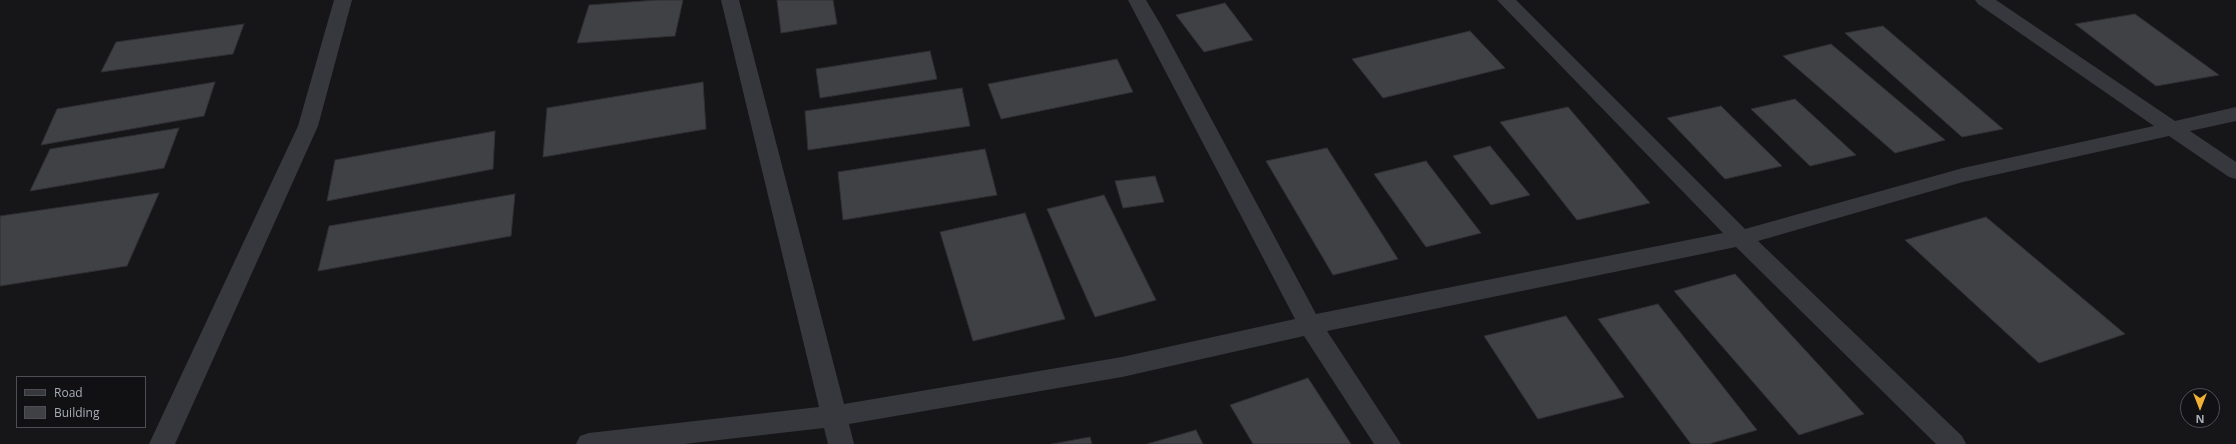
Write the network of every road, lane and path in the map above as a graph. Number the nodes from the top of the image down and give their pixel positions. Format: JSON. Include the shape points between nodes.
{"nodes":[{"id":1,"x":343,"y":0,"type":"edge"},
{"id":2,"x":730,"y":0,"type":"edge"},
{"id":3,"x":1137,"y":0,"type":"edge"},
{"id":4,"x":1506,"y":0,"type":"edge"},
{"id":5,"x":1984,"y":0,"type":"edge"},
{"id":6,"x":2236,"y":114,"type":"edge"},
{"id":7,"x":2172,"y":128,"type":"junction"},
{"id":8,"x":2236,"y":172,"type":"edge"},
{"id":9,"x":1741,"y":238,"type":"junction"},
{"id":10,"x":1310,"y":325,"type":"junction"},
{"id":11,"x":835,"y":416,"type":"junction"},
{"id":12,"x":162,"y":444,"type":"edge"},
{"id":13,"x":589,"y":444,"type":"edge"},
{"id":14,"x":841,"y":444,"type":"edge"},
{"id":15,"x":1388,"y":444,"type":"edge"},
{"id":16,"x":1953,"y":444,"type":"edge"}],
"edges":[{"from":1,"to":12,"type":"street","via":[[308,126]]},
{"from":2,"to":11,"type":"street"},
{"from":3,"to":10,"type":"street"},
{"from":4,"to":9,"type":"street"},
{"from":5,"to":7,"type":"street"},
{"from":6,"to":7,"type":"street"},
{"from":7,"to":8,"type":"street"},
{"from":7,"to":9,"type":"street","via":[[1963,175]]},
{"from":9,"to":10,"type":"street"},
{"from":9,"to":16,"type":"street"},
{"from":10,"to":11,"type":"street","via":[[1122,367]]},
{"from":10,"to":15,"type":"street"},
{"from":11,"to":13,"type":"street"},
{"from":11,"to":14,"type":"street"}]}
